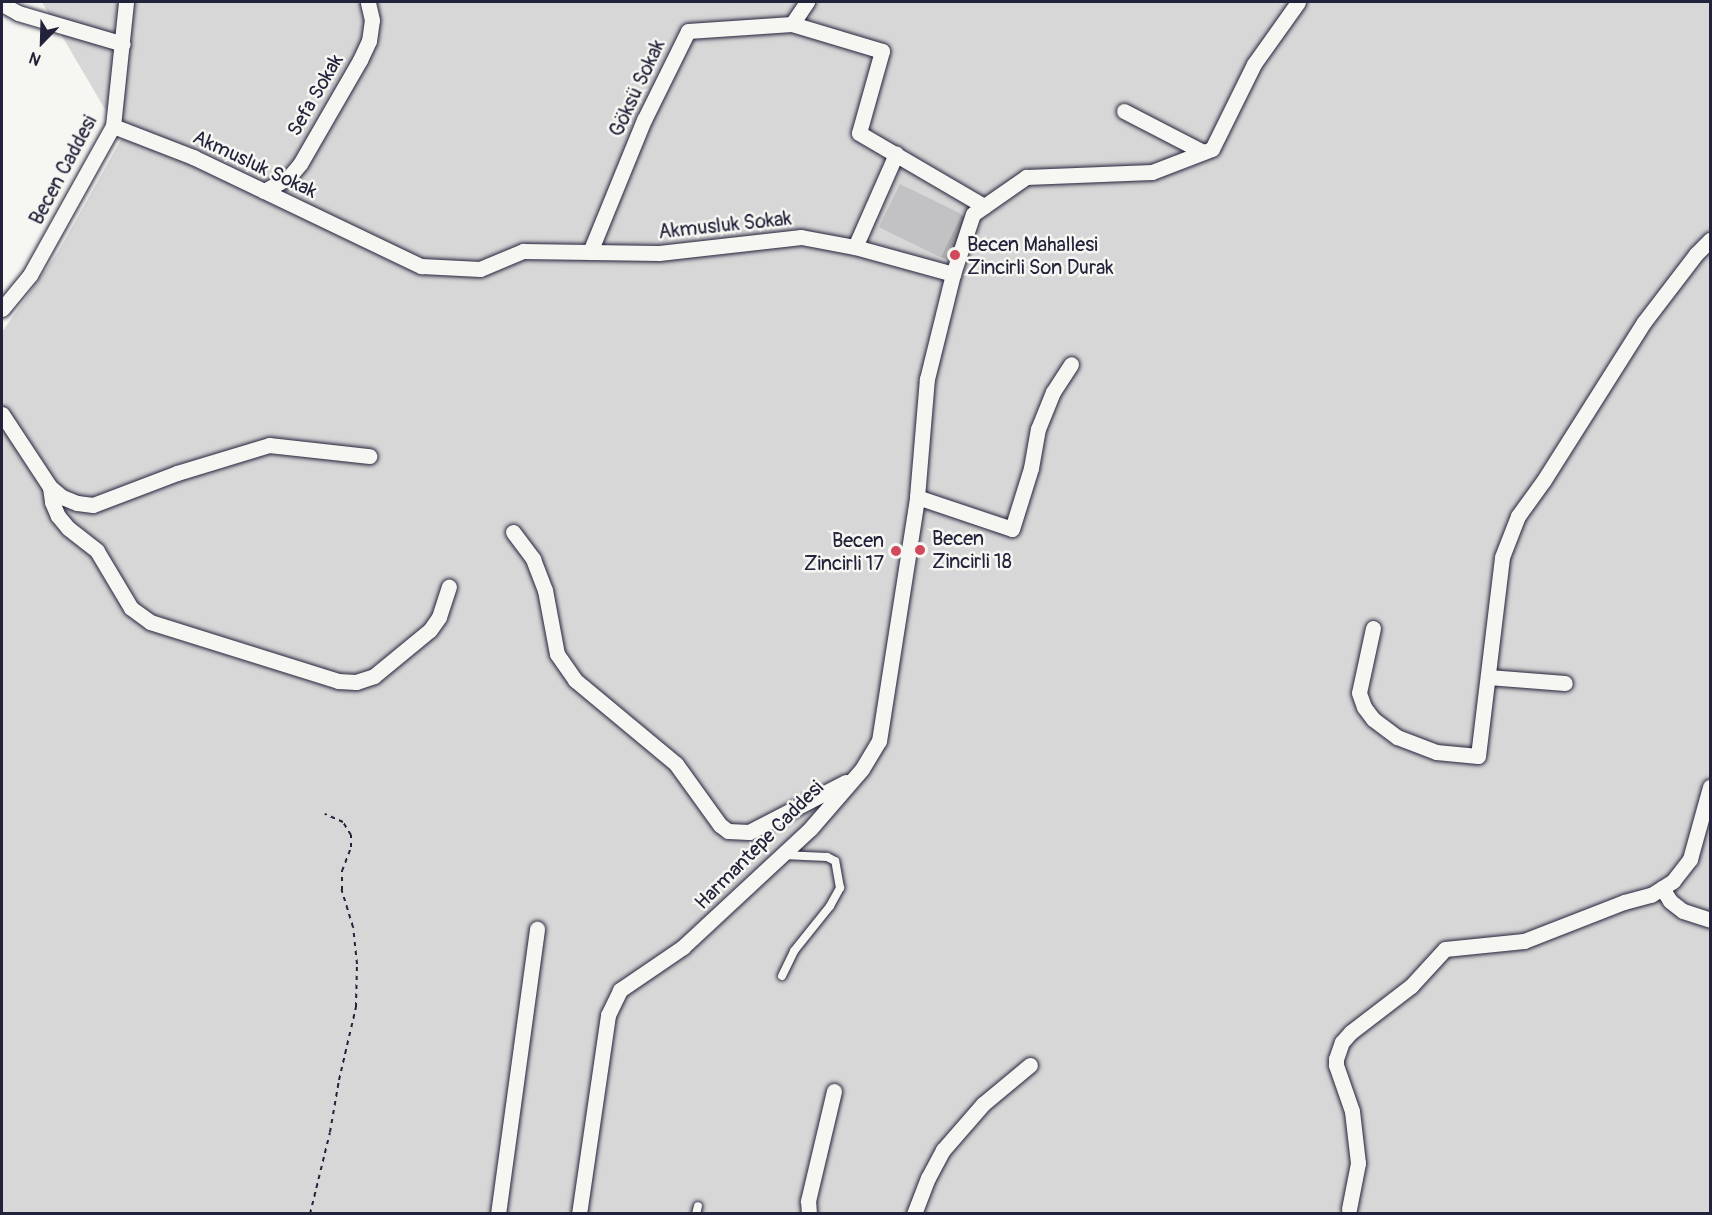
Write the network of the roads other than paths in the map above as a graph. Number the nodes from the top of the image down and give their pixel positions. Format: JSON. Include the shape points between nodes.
{"nodes":[{"id":1,"x":126,"y":2,"type":"edge"},
{"id":2,"x":368,"y":2,"type":"edge"},
{"id":3,"x":807,"y":2,"type":"edge"},
{"id":4,"x":1298,"y":2,"type":"edge"},
{"id":5,"x":2,"y":4,"type":"edge"},
{"id":6,"x":792,"y":24,"type":"junction"},
{"id":7,"x":123,"y":44,"type":"junction"},
{"id":8,"x":1124,"y":111,"type":"dead end"},
{"id":9,"x":113,"y":126,"type":"junction"},
{"id":10,"x":1203,"y":152,"type":"junction"},
{"id":11,"x":896,"y":154,"type":"junction"},
{"id":12,"x":264,"y":191,"type":"junction"},
{"id":13,"x":984,"y":206,"type":"junction"},
{"id":14,"x":1710,"y":240,"type":"edge"},
{"id":15,"x":855,"y":247,"type":"junction"},
{"id":16,"x":590,"y":252,"type":"junction"},
{"id":17,"x":954,"y":274,"type":"junction"},
{"id":18,"x":2,"y":309,"type":"edge"},
{"id":19,"x":1071,"y":364,"type":"dead end"},
{"id":20,"x":2,"y":414,"type":"edge"},
{"id":21,"x":369,"y":456,"type":"dead end"},
{"id":22,"x":50,"y":487,"type":"junction"},
{"id":23,"x":917,"y":497,"type":"junction"},
{"id":24,"x":513,"y":532,"type":"dead end"},
{"id":25,"x":448,"y":587,"type":"dead end"},
{"id":26,"x":1374,"y":628,"type":"dead end"},
{"id":27,"x":1488,"y":677,"type":"junction"},
{"id":28,"x":1564,"y":683,"type":"dead end"},
{"id":29,"x":854,"y":778,"type":"junction"},
{"id":30,"x":1710,"y":787,"type":"edge"},
{"id":31,"x":782,"y":855,"type":"junction"},
{"id":32,"x":1662,"y":888,"type":"junction"},
{"id":33,"x":1710,"y":920,"type":"edge"},
{"id":34,"x":537,"y":929,"type":"dead end"},
{"id":35,"x":782,"y":976,"type":"dead end"},
{"id":36,"x":1030,"y":1065,"type":"dead end"},
{"id":37,"x":834,"y":1091,"type":"dead end"},
{"id":38,"x":1349,"y":1209,"type":"dead end"},
{"id":39,"x":498,"y":1214,"type":"edge"},
{"id":40,"x":579,"y":1214,"type":"edge"},
{"id":41,"x":809,"y":1214,"type":"edge"},
{"id":42,"x":914,"y":1214,"type":"edge"}],
"edges":[{"from":1,"to":7,"type":"street","name":"Becen Caddesi"},
{"from":2,"to":12,"type":"street","name":"Sefa Sokak","via":[[372,20],[369,41],[360,60],[300,164],[289,177]]},
{"from":3,"to":6,"type":"street"},
{"from":4,"to":10,"type":"street","via":[[1254,64],[1212,149]]},
{"from":5,"to":7,"type":"street","via":[[18,13]]},
{"from":6,"to":11,"type":"street","via":[[882,51],[859,133]]},
{"from":6,"to":16,"type":"street","name":"Göksü Sokak","via":[[688,30],[644,120]]},
{"from":7,"to":9,"type":"street","name":"Becen Caddesi"},
{"from":8,"to":10,"type":"street"},
{"from":9,"to":12,"type":"street","name":"Akmusluk Sokak","via":[[193,157]]},
{"from":9,"to":18,"type":"street","name":"Becen Caddesi","via":[[30,275]]},
{"from":10,"to":13,"type":"street","via":[[1152,172],[1026,177]]},
{"from":11,"to":13,"type":"street"},
{"from":11,"to":15,"type":"street"},
{"from":12,"to":16,"type":"street","name":"Akmusluk Sokak","via":[[421,266],[480,269],[523,251]]},
{"from":13,"to":17,"type":"street","via":[[973,214]]},
{"from":14,"to":27,"type":"street","via":[[1644,322],[1518,516],[1502,557]]},
{"from":15,"to":16,"type":"street","name":"Akmusluk Sokak","via":[[801,237],[659,253]]},
{"from":15,"to":17,"type":"street","name":"Akmusluk Sokak"},
{"from":17,"to":23,"type":"street","name":"Harmantepe Caddesi","via":[[927,379]]},
{"from":19,"to":23,"type":"street","via":[[1053,392],[1038,429],[1031,468],[1012,529]]},
{"from":20,"to":22,"type":"street"},
{"from":21,"to":22,"type":"street","via":[[269,445],[177,473],[93,505],[77,504]]},
{"from":22,"to":25,"type":"street","via":[[58,516],[98,551],[131,608],[150,622],[338,681],[356,682],[374,676],[430,630],[439,617]]},
{"from":23,"to":29,"type":"street","name":"Harmantepe Caddesi","via":[[879,741]]},
{"from":24,"to":29,"type":"street","via":[[533,559],[545,590],[557,654],[575,680],[676,764],[728,831],[749,832]]},
{"from":26,"to":27,"type":"street","via":[[1359,693],[1373,719],[1397,737],[1436,752],[1478,756]]},
{"from":27,"to":28,"type":"street"},
{"from":29,"to":31,"type":"street","name":"Harmantepe Caddesi"},
{"from":30,"to":32,"type":"street","via":[[1690,859],[1673,881]]},
{"from":31,"to":35,"type":"lane","via":[[827,857],[835,861],[840,888],[794,951]]},
{"from":31,"to":40,"type":"street","name":"Harmantepe Caddesi","via":[[682,947],[620,990],[608,1015]]},
{"from":32,"to":33,"type":"street","via":[[1683,911]]},
{"from":32,"to":38,"type":"street","via":[[1524,941],[1445,949],[1411,986],[1351,1032],[1342,1042],[1336,1059],[1356,1137],[1358,1163]]},
{"from":34,"to":39,"type":"street"},
{"from":36,"to":42,"type":"street","via":[[983,1104],[944,1150]]},
{"from":37,"to":41,"type":"street","via":[[808,1201]]}]}
